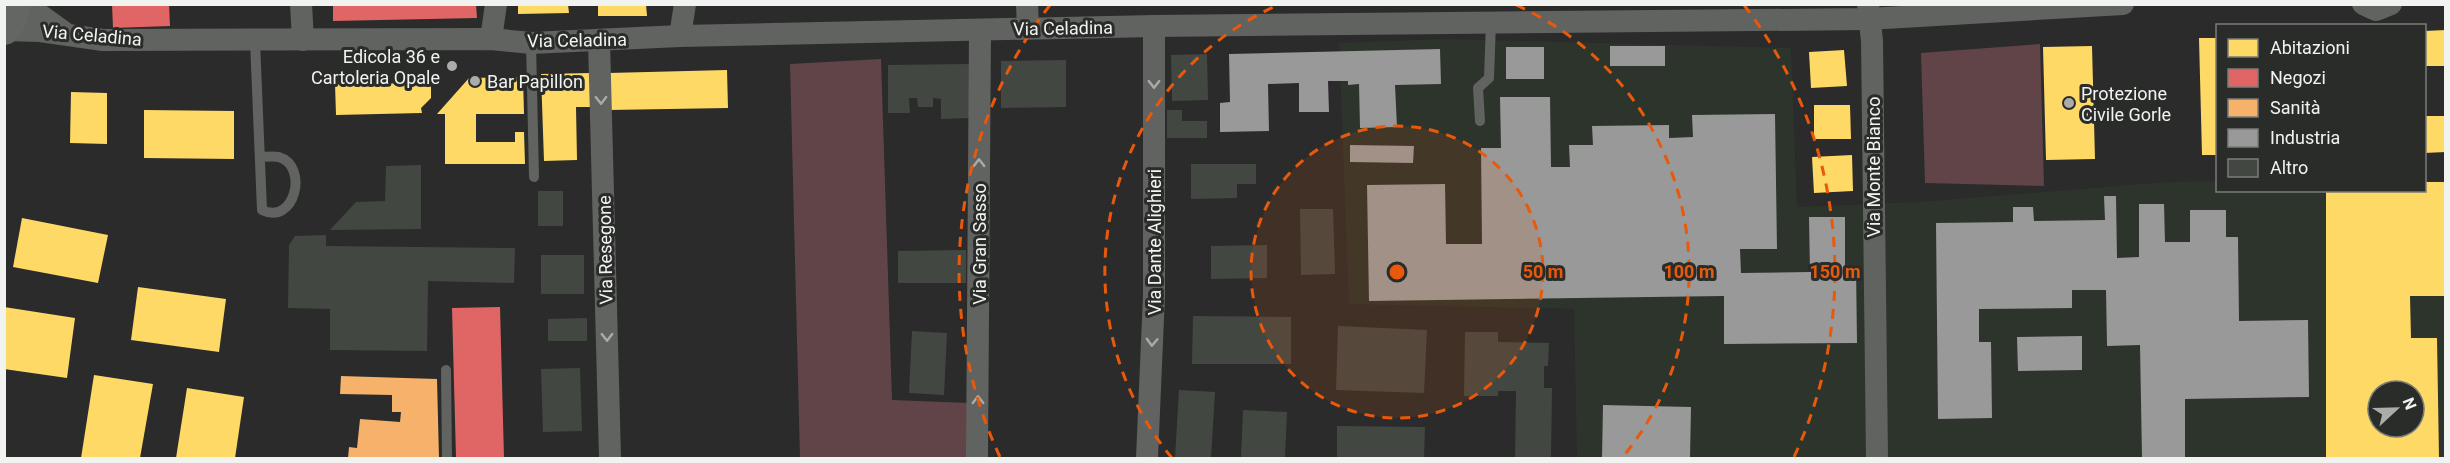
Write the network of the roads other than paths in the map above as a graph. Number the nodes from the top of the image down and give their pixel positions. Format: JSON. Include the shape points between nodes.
{"nodes":[{"id":1,"x":14,"y":4,"type":"edge"},
{"id":2,"x":26,"y":4,"type":"edge"},
{"id":3,"x":52,"y":4,"type":"edge"},
{"id":4,"x":301,"y":4,"type":"edge"},
{"id":5,"x":496,"y":4,"type":"edge"},
{"id":6,"x":685,"y":4,"type":"edge"},
{"id":7,"x":1027,"y":4,"type":"edge"},
{"id":8,"x":2123,"y":4,"type":"edge"},
{"id":9,"x":2363,"y":4,"type":"edge"},
{"id":10,"x":2391,"y":4,"type":"edge"},
{"id":11,"x":1815,"y":11,"type":"edge"},
{"id":12,"x":1868,"y":12,"type":"edge"},
{"id":13,"x":1540,"y":13,"type":"edge"},
{"id":14,"x":1166,"y":18,"type":"edge"},
{"id":15,"x":1491,"y":22,"type":"junction"},
{"id":16,"x":1028,"y":28,"type":"junction"},
{"id":17,"x":4,"y":29,"type":"edge"},
{"id":18,"x":980,"y":30,"type":"junction"},
{"id":19,"x":76,"y":36,"type":"junction"},
{"id":20,"x":680,"y":36,"type":"junction"},
{"id":21,"x":490,"y":39,"type":"junction"},
{"id":22,"x":303,"y":40,"type":"junction"},
{"id":23,"x":255,"y":41,"type":"junction"},
{"id":24,"x":599,"y":41,"type":"junction"},
{"id":25,"x":531,"y":43,"type":"junction"},
{"id":26,"x":1480,"y":121,"type":"dead end"},
{"id":27,"x":260,"y":157,"type":"junction"},
{"id":28,"x":534,"y":177,"type":"dead end"},
{"id":29,"x":446,"y":370,"type":"dead end"},
{"id":30,"x":447,"y":459,"type":"edge"},
{"id":31,"x":610,"y":459,"type":"edge"},
{"id":32,"x":977,"y":459,"type":"edge"},
{"id":33,"x":1147,"y":459,"type":"edge"},
{"id":34,"x":1877,"y":459,"type":"edge"}],
"edges":[{"from":1,"to":17,"type":"main road","via":[[12,18]]},
{"from":2,"to":19,"type":"street"},
{"from":3,"to":19,"type":"street"},
{"from":4,"to":22,"type":"street"},
{"from":5,"to":21,"type":"street"},
{"from":6,"to":20,"type":"street"},
{"from":7,"to":16,"type":"street"},
{"from":8,"to":12,"type":"street","name":"Via Celadina"},
{"from":9,"to":10,"type":"street","via":[[2376,10]]},
{"from":11,"to":12,"type":"street","name":"Via Celadina"},
{"from":11,"to":13,"type":"street","name":"Via Celadina"},
{"from":12,"to":34,"type":"street","name":"Via Monte Bianco","via":[[1872,41]]},
{"from":13,"to":15,"type":"street","name":"Via Celadina"},
{"from":14,"to":15,"type":"street","name":"Via Celadina"},
{"from":14,"to":16,"type":"street","name":"Via Celadina"},
{"from":14,"to":33,"type":"street","name":"Via Dante Alighieri","one_way":true},
{"from":15,"to":26,"type":"lane","via":[[1489,78],[1478,88]]},
{"from":16,"to":18,"type":"street","name":"Via Celadina"},
{"from":17,"to":19,"type":"street","name":"Via Celadina"},
{"from":18,"to":20,"type":"street","name":"Via Celadina"},
{"from":32,"to":18,"type":"street","name":"Via Gran Sasso","one_way":true},
{"from":19,"to":23,"type":"street","name":"Via Celadina","via":[[103,40]]},
{"from":20,"to":24,"type":"street","name":"Via Celadina"},
{"from":21,"to":22,"type":"street","name":"Via Celadina"},
{"from":21,"to":25,"type":"street","name":"Via Celadina"},
{"from":22,"to":23,"type":"street","name":"Via Celadina"},
{"from":23,"to":27,"type":"lane"},
{"from":24,"to":25,"type":"street","name":"Via Celadina"},
{"from":24,"to":31,"type":"street","name":"Via Resegone","one_way":true},
{"from":25,"to":28,"type":"lane"},
{"from":27,"to":27,"type":"lane","via":[[262,210],[280,211],[292,202],[296,192],[293,173],[288,162],[278,157]]},
{"from":29,"to":30,"type":"lane"}]}
